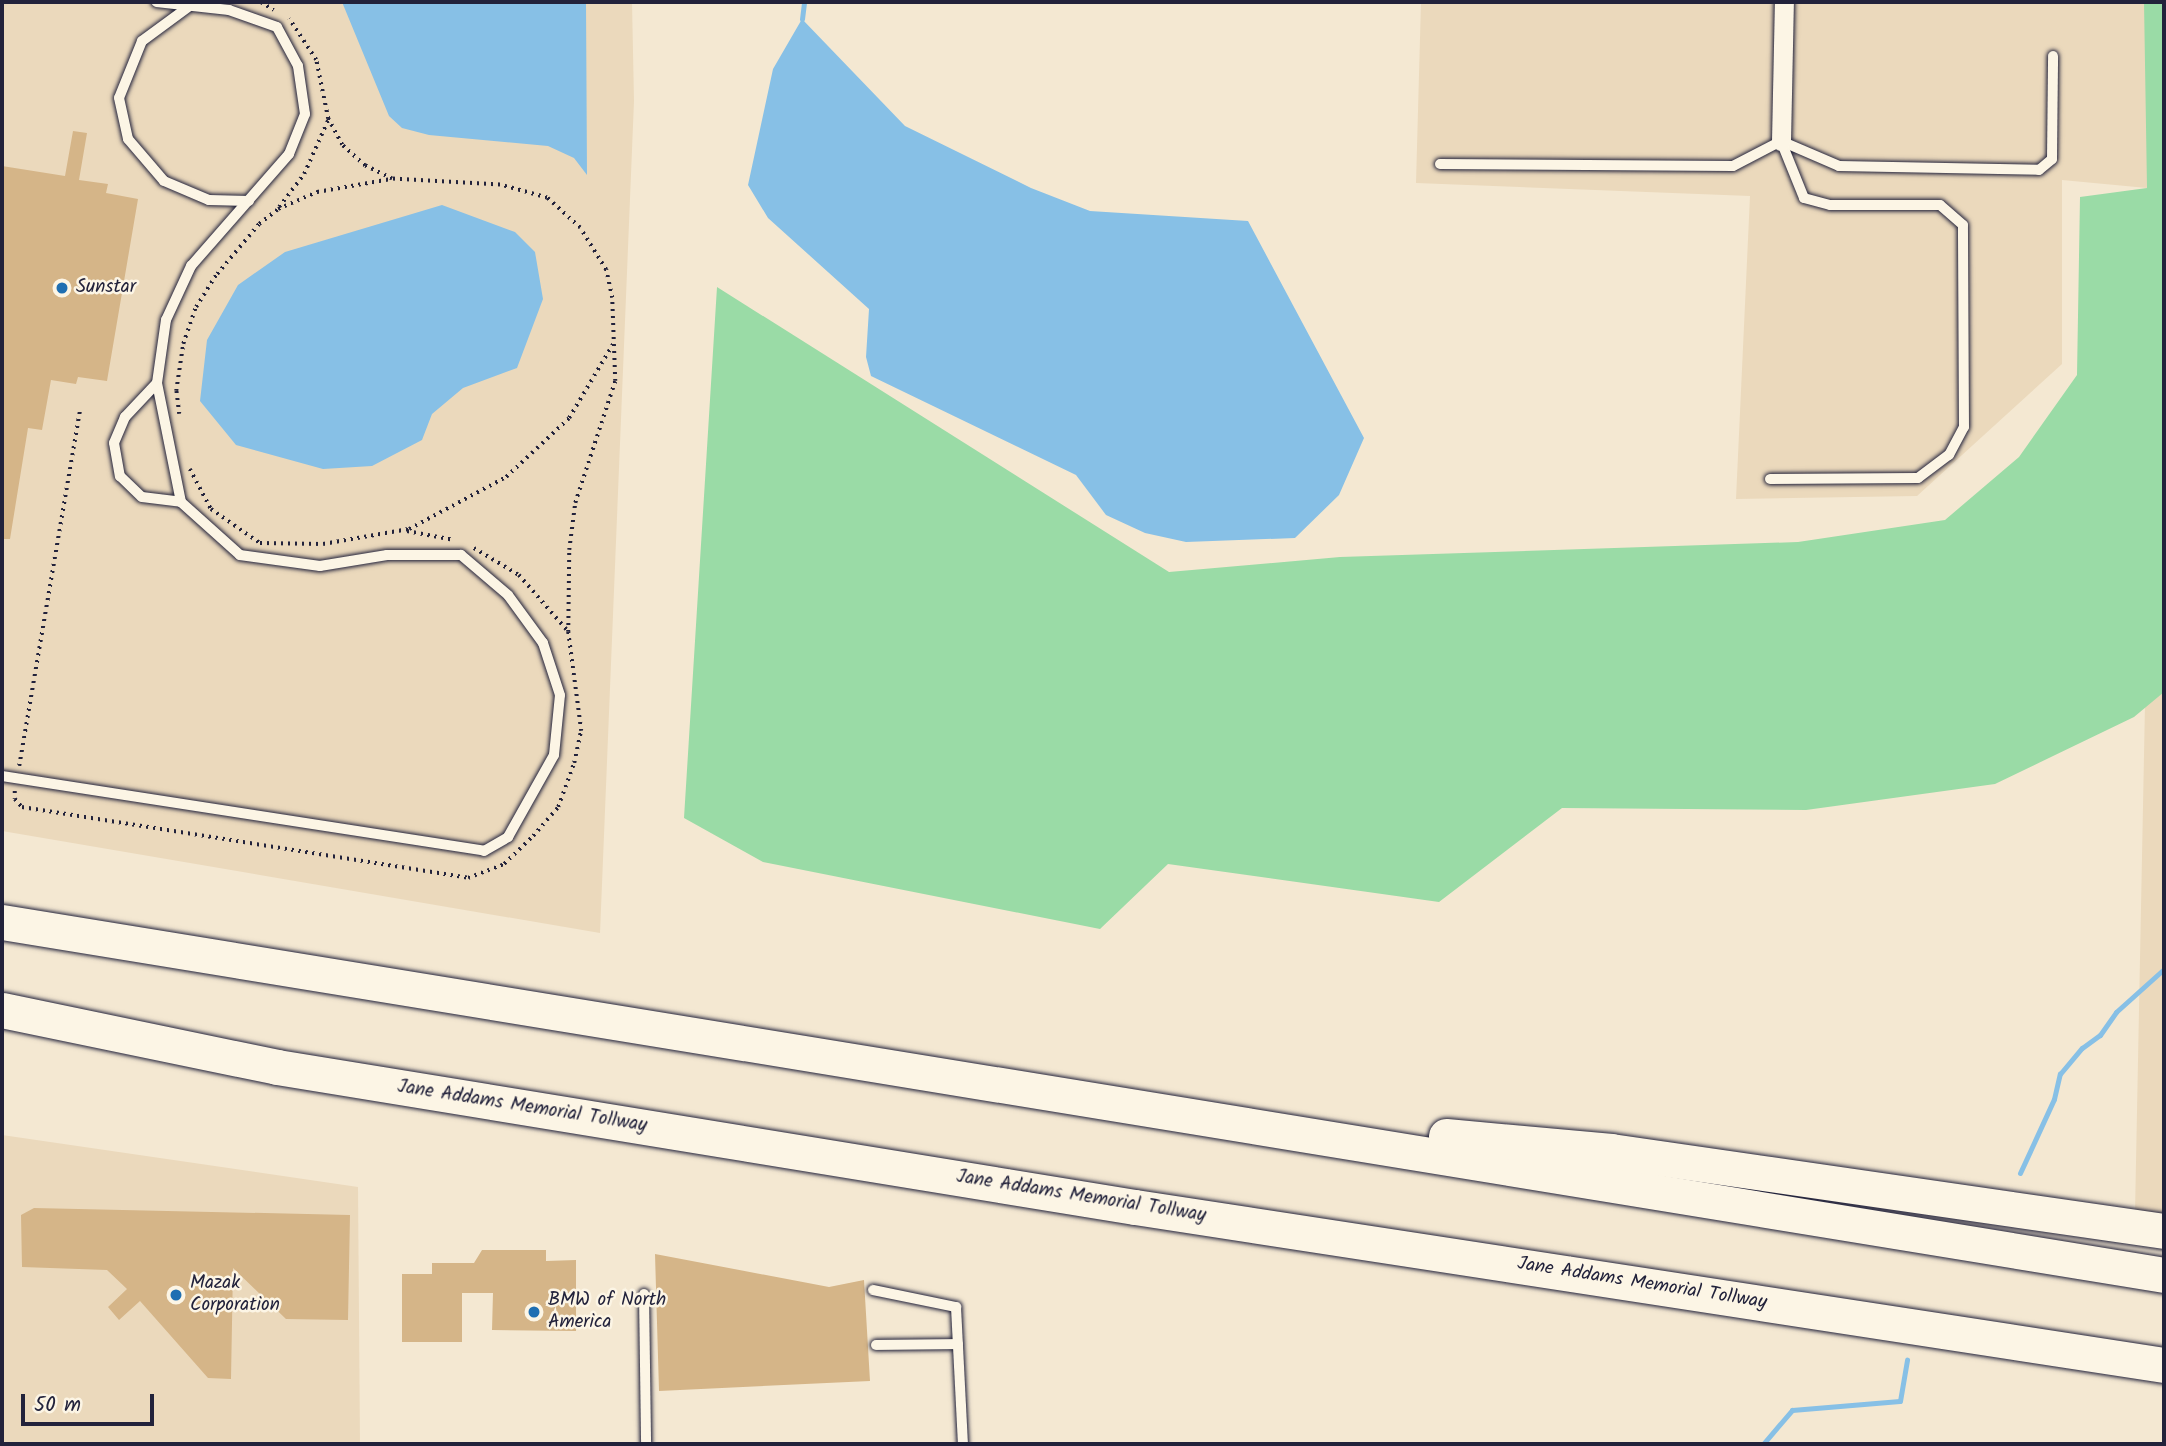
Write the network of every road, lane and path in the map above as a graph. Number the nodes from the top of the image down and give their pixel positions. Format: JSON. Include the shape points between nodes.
{"nodes":[{"id":1,"x":156,"y":2,"type":"edge"},
{"id":2,"x":1784,"y":2,"type":"edge"},
{"id":3,"x":191,"y":5,"type":"junction"},
{"id":4,"x":2053,"y":56,"type":"dead end"},
{"id":5,"x":328,"y":119,"type":"dead end"},
{"id":6,"x":1781,"y":141,"type":"junction"},
{"id":7,"x":1440,"y":163,"type":"dead end"},
{"id":8,"x":392,"y":179,"type":"dead end"},
{"id":9,"x":248,"y":201,"type":"junction"},
{"id":10,"x":278,"y":209,"type":"junction"},
{"id":11,"x":614,"y":342,"type":"dead end"},
{"id":12,"x":157,"y":383,"type":"junction"},
{"id":13,"x":180,"y":427,"type":"dead end"},
{"id":14,"x":186,"y":461,"type":"dead end"},
{"id":15,"x":1770,"y":479,"type":"dead end"},
{"id":16,"x":181,"y":502,"type":"junction"},
{"id":17,"x":2,"y":776,"type":"edge"},
{"id":18,"x":2,"y":922,"type":"edge"},
{"id":19,"x":2,"y":1010,"type":"edge"},
{"id":20,"x":1148,"y":1108,"type":"junction"},
{"id":21,"x":2164,"y":1231,"type":"edge"},
{"id":22,"x":2164,"y":1275,"type":"edge"},
{"id":23,"x":873,"y":1290,"type":"dead end"},
{"id":24,"x":644,"y":1294,"type":"dead end"},
{"id":25,"x":958,"y":1344,"type":"junction"},
{"id":26,"x":876,"y":1345,"type":"dead end"},
{"id":27,"x":2164,"y":1365,"type":"edge"},
{"id":28,"x":646,"y":1444,"type":"edge"},
{"id":29,"x":963,"y":1444,"type":"edge"}],
"edges":[{"from":1,"to":3,"type":"lane"},
{"from":2,"to":6,"type":"street"},
{"from":3,"to":9,"type":"lane","via":[[229,10],[277,27],[298,66],[304,114],[289,154]]},
{"from":3,"to":9,"type":"lane","via":[[142,40],[119,99],[128,139],[164,181],[209,200]]},
{"from":4,"to":6,"type":"lane","via":[[2052,159],[2039,170],[1839,166]]},
{"from":5,"to":10,"type":"path","via":[[304,174]]},
{"from":6,"to":7,"type":"lane","via":[[1733,166]]},
{"from":6,"to":15,"type":"lane","via":[[1804,198],[1830,205],[1940,205],[1963,225],[1964,426],[1949,455],[1918,478]]},
{"from":8,"to":10,"type":"path","via":[[317,192]]},
{"from":9,"to":12,"type":"lane","via":[[191,266],[166,320]]},
{"from":10,"to":13,"type":"path","via":[[259,224],[217,274],[196,307],[183,345],[176,391]]},
{"from":11,"to":14,"type":"path","via":[[569,418],[506,477],[409,529],[323,544],[260,543],[211,509]]},
{"from":12,"to":16,"type":"lane"},
{"from":12,"to":16,"type":"lane","via":[[125,417],[114,443],[120,476],[142,497]]},
{"from":16,"to":17,"type":"lane","via":[[240,555],[320,566],[387,555],[461,555],[508,595],[543,643],[560,695],[554,755],[529,805],[508,836],[484,851]]},
{"from":18,"to":20,"type":"highway"},
{"from":19,"to":27,"type":"highway","name":"Jane Addams Memorial Tollway","via":[[277,1067],[1121,1204]]},
{"from":20,"to":21,"type":"highway","via":[[1611,1151]]},
{"from":20,"to":22,"type":"highway"},
{"from":23,"to":25,"type":"lane","via":[[956,1307]]},
{"from":24,"to":28,"type":"lane"},
{"from":25,"to":26,"type":"lane"},
{"from":25,"to":29,"type":"lane"}]}
